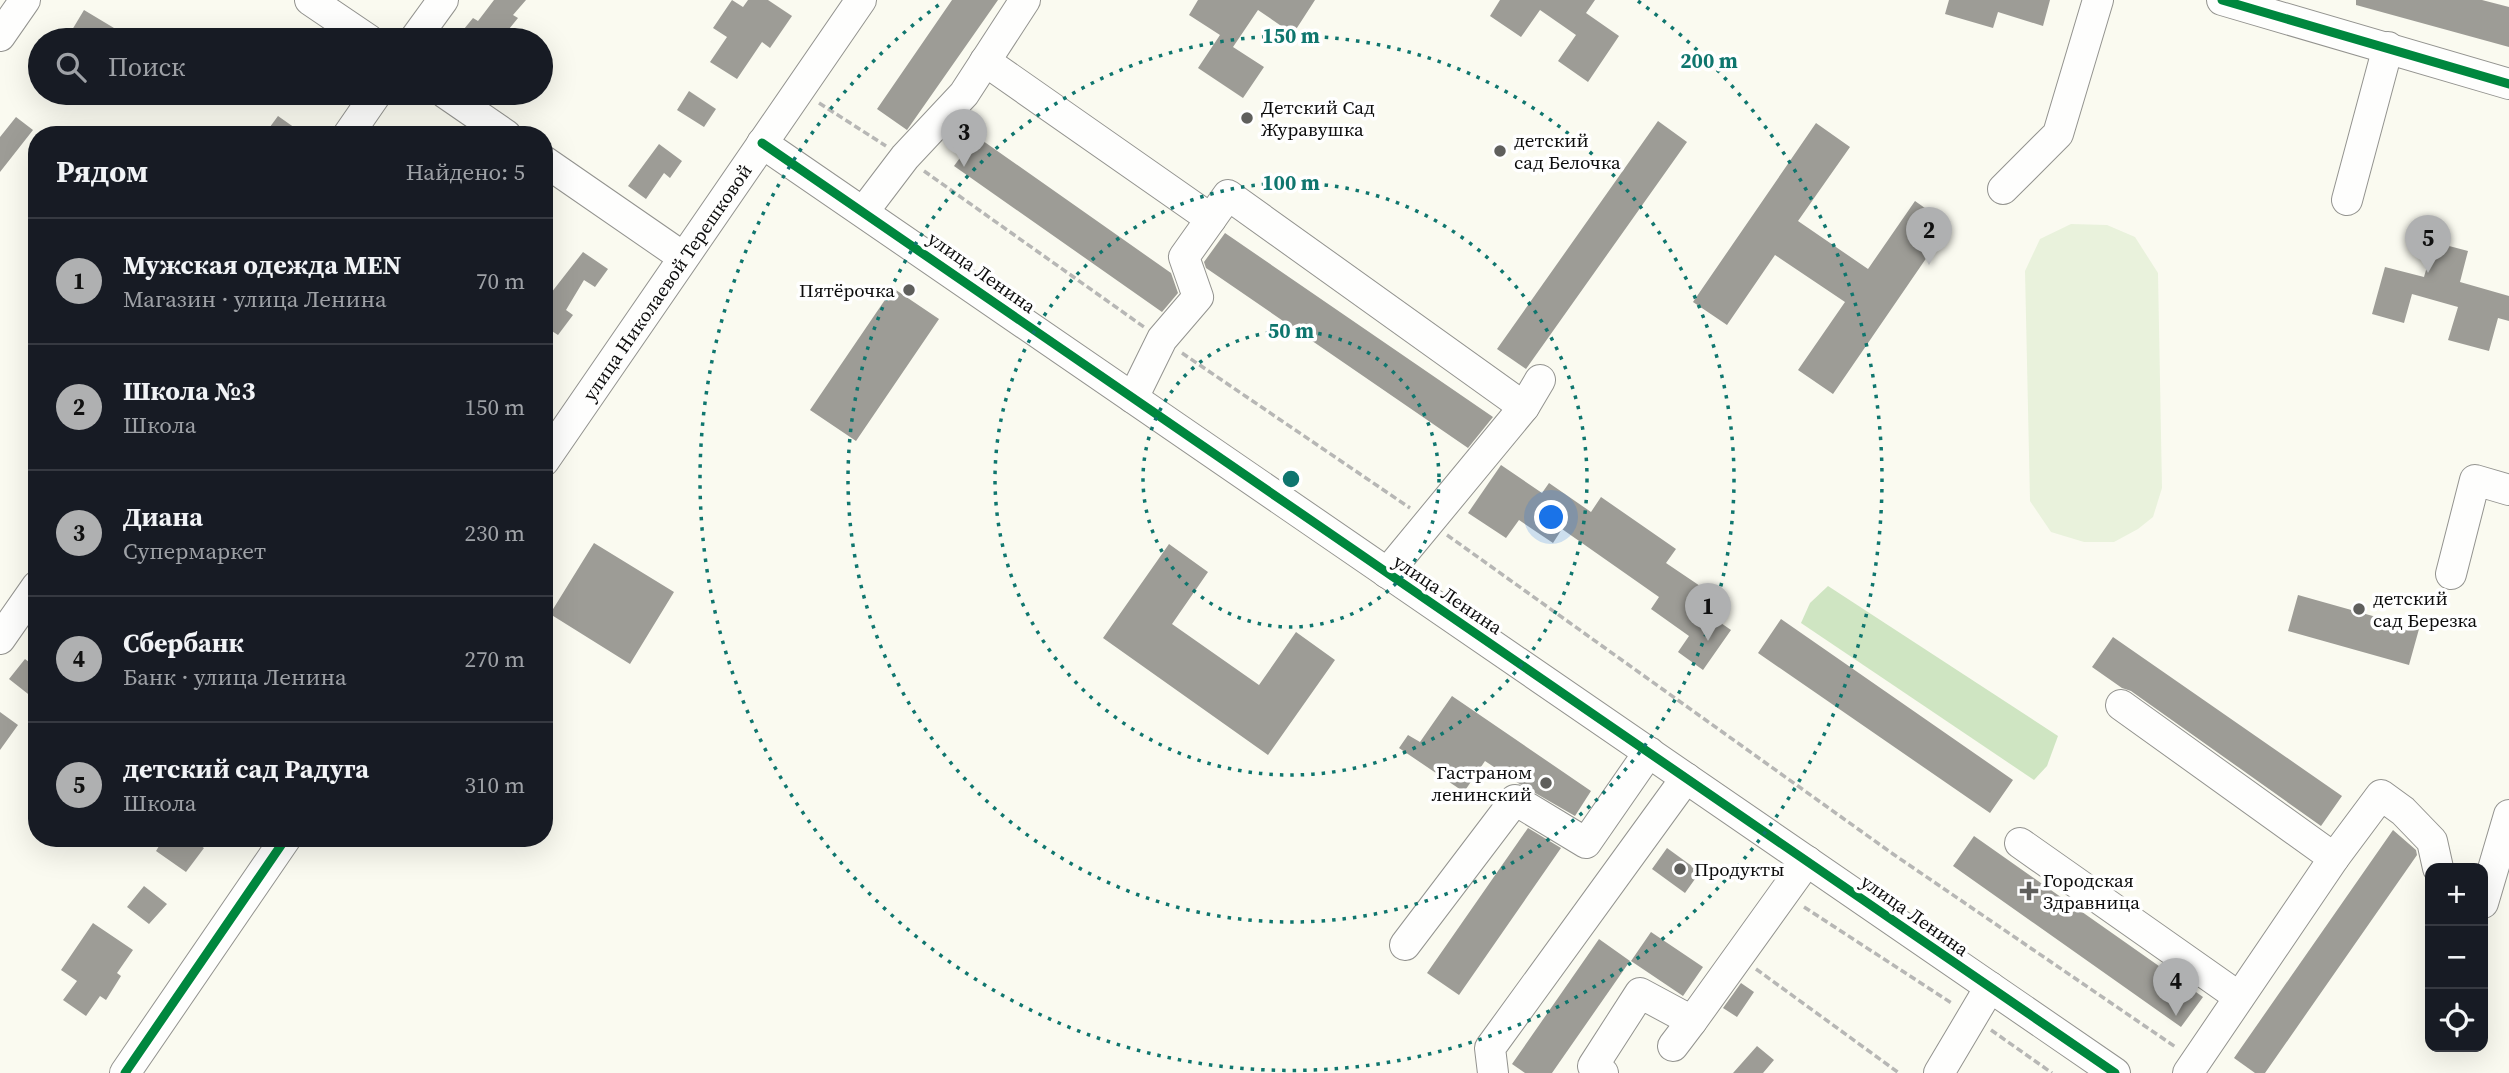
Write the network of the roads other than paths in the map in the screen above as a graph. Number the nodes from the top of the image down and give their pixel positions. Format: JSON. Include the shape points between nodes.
{"nodes":[{"id":1,"x":25,"y":0,"type":"edge"},
{"id":2,"x":310,"y":0,"type":"edge"},
{"id":3,"x":443,"y":0,"type":"edge"},
{"id":4,"x":862,"y":0,"type":"edge"},
{"id":5,"x":1024,"y":0,"type":"edge"},
{"id":6,"x":2098,"y":0,"type":"edge"},
{"id":7,"x":2222,"y":0,"type":"edge"},
{"id":8,"x":351,"y":28,"type":"edge"},
{"id":9,"x":423,"y":28,"type":"edge"},
{"id":10,"x":0,"y":36,"type":"edge"},
{"id":11,"x":2388,"y":47,"type":"junction"},
{"id":12,"x":985,"y":61,"type":"junction"},
{"id":13,"x":2509,"y":84,"type":"edge"},
{"id":14,"x":369,"y":105,"type":"edge"},
{"id":15,"x":462,"y":105,"type":"edge"},
{"id":16,"x":354,"y":126,"type":"edge"},
{"id":17,"x":493,"y":126,"type":"edge"},
{"id":18,"x":762,"y":143,"type":"junction"},
{"id":19,"x":553,"y":167,"type":"edge"},
{"id":20,"x":2003,"y":189,"type":"dead end"},
{"id":21,"x":2347,"y":200,"type":"dead end"},
{"id":22,"x":864,"y":211,"type":"junction"},
{"id":23,"x":1211,"y":219,"type":"junction"},
{"id":24,"x":683,"y":257,"type":"junction"},
{"id":25,"x":1540,"y":380,"type":"dead end"},
{"id":26,"x":1133,"y":398,"type":"junction"},
{"id":27,"x":1524,"y":407,"type":"junction"},
{"id":28,"x":553,"y":448,"type":"edge"},
{"id":29,"x":2509,"y":490,"type":"edge"},
{"id":30,"x":1387,"y":573,"type":"junction"},
{"id":31,"x":2451,"y":574,"type":"dead end"},
{"id":32,"x":28,"y":599,"type":"edge"},
{"id":33,"x":0,"y":639,"type":"edge"},
{"id":34,"x":2121,"y":705,"type":"dead end"},
{"id":35,"x":1649,"y":752,"type":"junction"},
{"id":36,"x":1686,"y":778,"type":"junction"},
{"id":37,"x":2509,"y":815,"type":"edge"},
{"id":38,"x":2020,"y":843,"type":"dead end"},
{"id":39,"x":280,"y":847,"type":"edge"},
{"id":40,"x":2334,"y":858,"type":"junction"},
{"id":41,"x":1807,"y":861,"type":"junction"},
{"id":42,"x":2437,"y":863,"type":"edge"},
{"id":43,"x":2488,"y":886,"type":"edge"},
{"id":44,"x":1405,"y":946,"type":"dead end"},
{"id":45,"x":1990,"y":988,"type":"junction"},
{"id":46,"x":2239,"y":997,"type":"junction"},
{"id":47,"x":1692,"y":1021,"type":"junction"},
{"id":48,"x":1673,"y":1046,"type":"dead end"},
{"id":49,"x":2192,"y":1067,"type":"edge"},
{"id":50,"x":125,"y":1073,"type":"edge"},
{"id":51,"x":1493,"y":1073,"type":"edge"},
{"id":52,"x":1604,"y":1073,"type":"edge"},
{"id":53,"x":1939,"y":1073,"type":"edge"},
{"id":54,"x":2115,"y":1073,"type":"edge"}],
"edges":[{"from":1,"to":10,"type":"street"},
{"from":2,"to":8,"type":"street"},
{"from":3,"to":9,"type":"street"},
{"from":4,"to":18,"type":"street","name":"улица Николаевой Терешковой"},
{"from":5,"to":12,"type":"street"},
{"from":6,"to":20,"type":"street","via":[[2057,134]]},
{"from":7,"to":11,"type":"street"},
{"from":11,"to":13,"type":"street"},
{"from":11,"to":21,"type":"street"},
{"from":12,"to":22,"type":"street","via":[[964,94]]},
{"from":12,"to":23,"type":"street"},
{"from":14,"to":16,"type":"street"},
{"from":15,"to":17,"type":"street"},
{"from":18,"to":22,"type":"street","name":"улица Ленина"},
{"from":18,"to":24,"type":"street","name":"улица Николаевой Терешковой"},
{"from":19,"to":24,"type":"street"},
{"from":22,"to":26,"type":"street","name":"улица Ленина"},
{"from":23,"to":26,"type":"street","via":[[1184,257],[1198,297],[1161,339]]},
{"from":23,"to":27,"type":"street","via":[[1228,195]]},
{"from":24,"to":28,"type":"street","name":"улица Николаевой Терешковой"},
{"from":25,"to":27,"type":"street"},
{"from":26,"to":30,"type":"street","name":"улица Ленина"},
{"from":27,"to":30,"type":"street"},
{"from":29,"to":31,"type":"street","via":[[2475,480]]},
{"from":30,"to":35,"type":"street","name":"улица Ленина"},
{"from":32,"to":33,"type":"street"},
{"from":34,"to":40,"type":"street"},
{"from":35,"to":36,"type":"street","name":"улица Ленина"},
{"from":35,"to":44,"type":"street","via":[[1586,843],[1516,800]]},
{"from":36,"to":41,"type":"street","name":"улица Ленина"},
{"from":36,"to":51,"type":"street","via":[[1490,1048]]},
{"from":37,"to":43,"type":"street"},
{"from":38,"to":46,"type":"street"},
{"from":39,"to":50,"type":"street"},
{"from":40,"to":42,"type":"street","via":[[2381,795],[2432,841]]},
{"from":40,"to":46,"type":"street"},
{"from":41,"to":45,"type":"street","name":"улица Ленина"},
{"from":41,"to":47,"type":"street"},
{"from":45,"to":53,"type":"street"},
{"from":45,"to":54,"type":"street","name":"улица Ленина"},
{"from":46,"to":49,"type":"street"},
{"from":47,"to":48,"type":"street"},
{"from":47,"to":52,"type":"street","via":[[1640,993],[1593,1066]]}]}
